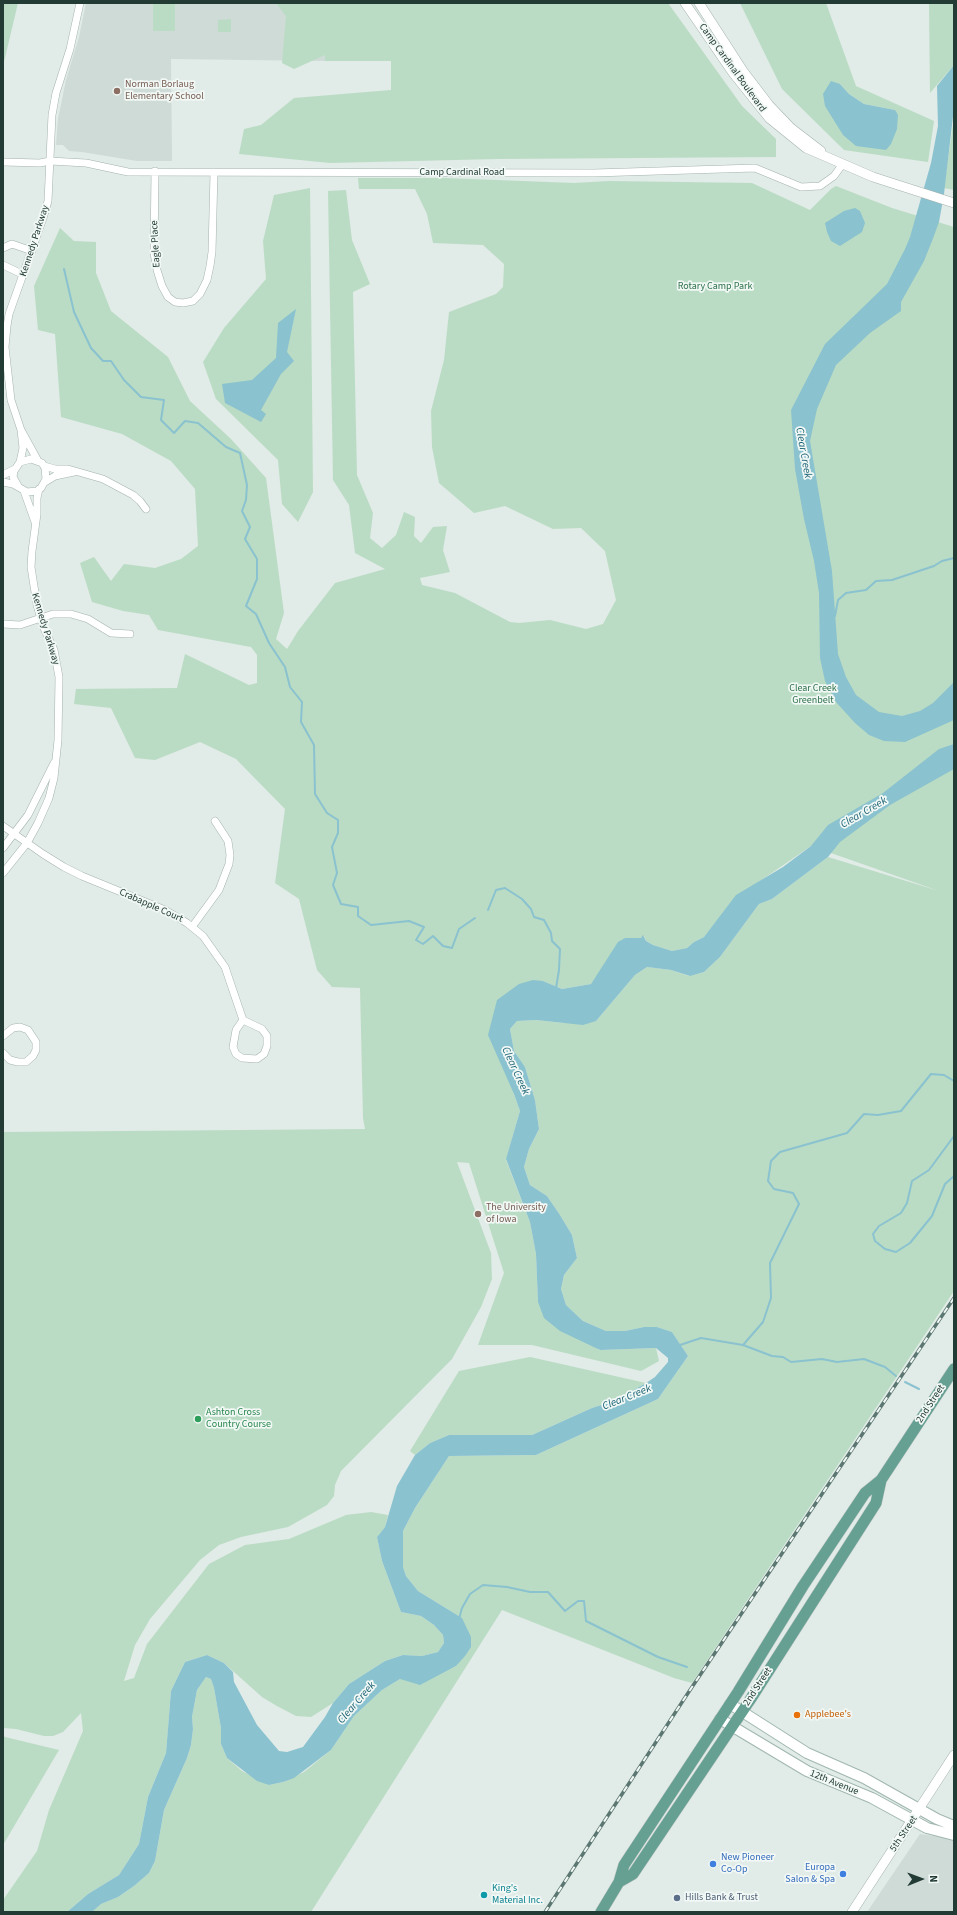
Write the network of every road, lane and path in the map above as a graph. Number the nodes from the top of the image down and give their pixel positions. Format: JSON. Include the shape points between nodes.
{"nodes":[{"id":1,"x":80,"y":3,"type":"edge"},
{"id":2,"x":685,"y":3,"type":"edge"},
{"id":3,"x":699,"y":3,"type":"edge"},
{"id":4,"x":50,"y":161,"type":"junction"},
{"id":5,"x":3,"y":162,"type":"edge"},
{"id":6,"x":842,"y":165,"type":"junction"},
{"id":7,"x":155,"y":172,"type":"junction"},
{"id":8,"x":214,"y":172,"type":"junction"},
{"id":9,"x":954,"y":203,"type":"edge"},
{"id":10,"x":3,"y":248,"type":"edge"},
{"id":11,"x":32,"y":251,"type":"junction"},
{"id":12,"x":3,"y":265,"type":"edge"},
{"id":13,"x":24,"y":275,"type":"junction"},
{"id":14,"x":4,"y":347,"type":"edge"},
{"id":15,"x":21,"y":430,"type":"junction"},
{"id":16,"x":20,"y":462,"type":"junction"},
{"id":17,"x":41,"y":463,"type":"junction"},
{"id":18,"x":15,"y":469,"type":"junction"},
{"id":19,"x":74,"y":472,"type":"junction"},
{"id":20,"x":3,"y":475,"type":"edge"},
{"id":21,"x":3,"y":482,"type":"edge"},
{"id":22,"x":45,"y":482,"type":"junction"},
{"id":23,"x":21,"y":488,"type":"junction"},
{"id":24,"x":39,"y":489,"type":"junction"},
{"id":25,"x":146,"y":510,"type":"dead end"},
{"id":26,"x":35,"y":522,"type":"junction"},
{"id":27,"x":40,"y":618,"type":"junction"},
{"id":28,"x":3,"y":624,"type":"edge"},
{"id":29,"x":130,"y":634,"type":"dead end"},
{"id":30,"x":56,"y":760,"type":"junction"},
{"id":31,"x":215,"y":821,"type":"dead end"},
{"id":32,"x":3,"y":826,"type":"edge"},
{"id":33,"x":15,"y":834,"type":"junction"},
{"id":34,"x":27,"y":843,"type":"junction"},
{"id":35,"x":3,"y":848,"type":"edge"},
{"id":36,"x":3,"y":872,"type":"edge"},
{"id":37,"x":192,"y":927,"type":"junction"},
{"id":38,"x":243,"y":1020,"type":"junction"},
{"id":39,"x":3,"y":1036,"type":"edge"},
{"id":40,"x":3,"y":1053,"type":"edge"},
{"id":41,"x":954,"y":1369,"type":"edge"},
{"id":42,"x":881,"y":1480,"type":"junction"},
{"id":43,"x":730,"y":1704,"type":"junction"},
{"id":44,"x":742,"y":1712,"type":"junction"},
{"id":45,"x":720,"y":1719,"type":"junction"},
{"id":46,"x":732,"y":1726,"type":"junction"},
{"id":47,"x":954,"y":1755,"type":"edge"},
{"id":48,"x":920,"y":1809,"type":"junction"},
{"id":49,"x":913,"y":1821,"type":"junction"},
{"id":50,"x":954,"y":1826,"type":"edge"},
{"id":51,"x":954,"y":1835,"type":"edge"},
{"id":52,"x":620,"y":1882,"type":"junction"},
{"id":53,"x":601,"y":1912,"type":"edge"},
{"id":54,"x":852,"y":1912,"type":"edge"}],
"edges":[{"from":1,"to":4,"type":"street","name":"Kennedy Parkway","via":[[70,49],[56,93]]},
{"from":2,"to":6,"type":"street","name":"Camp Cardinal Boulevard","via":[[733,73],[768,118],[806,148]]},
{"from":3,"to":6,"type":"street","name":"Camp Cardinal Boulevard","via":[[743,71],[769,105],[791,128]]},
{"from":4,"to":5,"type":"street","name":"Camp Cardinal Road"},
{"from":4,"to":7,"type":"street","name":"Camp Cardinal Road","via":[[86,163],[128,172]]},
{"from":4,"to":11,"type":"street","name":"Kennedy Parkway","via":[[48,201]]},
{"from":6,"to":8,"type":"street","name":"Camp Cardinal Road","via":[[834,176],[820,186],[802,187],[755,168],[587,174]]},
{"from":6,"to":9,"type":"street"},
{"from":7,"to":8,"type":"street","name":"Camp Cardinal Road"},
{"from":7,"to":8,"type":"street","name":"Eagle Place","via":[[154,253],[157,270],[168,297],[183,303],[193,300],[200,294],[207,280],[212,252]]},
{"from":10,"to":11,"type":"street","via":[[12,244]]},
{"from":11,"to":13,"type":"street","name":"Kennedy Parkway"},
{"from":12,"to":13,"type":"street"},
{"from":13,"to":14,"type":"street","name":"Kennedy Parkway","via":[[9,314]]},
{"from":14,"to":15,"type":"street","name":"Kennedy Parkway","via":[[11,400]]},
{"from":15,"to":16,"type":"street","name":"Kennedy Parkway","via":[[23,445]]},
{"from":15,"to":17,"type":"street","name":"Kennedy Parkway"},
{"from":16,"to":17,"type":"street","via":[[31,459]]},
{"from":16,"to":18,"type":"street"},
{"from":17,"to":19,"type":"street","via":[[55,469],[68,469]]},
{"from":17,"to":22,"type":"street","via":[[47,474]]},
{"from":18,"to":20,"type":"street"},
{"from":18,"to":23,"type":"street","via":[[14,477]]},
{"from":19,"to":22,"type":"street","via":[[55,476]]},
{"from":19,"to":25,"type":"street","via":[[103,479],[133,495]]},
{"from":21,"to":23,"type":"street"},
{"from":22,"to":24,"type":"street"},
{"from":23,"to":24,"type":"street","via":[[32,492]]},
{"from":23,"to":26,"type":"street","name":"Kennedy Parkway","via":[[30,504]]},
{"from":24,"to":26,"type":"street","name":"Kennedy Parkway"},
{"from":26,"to":27,"type":"street","name":"Kennedy Parkway","via":[[31,567]]},
{"from":27,"to":28,"type":"street","via":[[20,625]]},
{"from":27,"to":29,"type":"street","via":[[53,614],[71,614],[88,619],[111,633]]},
{"from":27,"to":30,"type":"street","name":"Kennedy Parkway","via":[[54,650],[59,677]]},
{"from":30,"to":33,"type":"street","name":"Kennedy Parkway"},
{"from":30,"to":34,"type":"street","name":"Kennedy Parkway","via":[[49,798]]},
{"from":31,"to":37,"type":"street","via":[[228,842],[229,864],[219,890]]},
{"from":32,"to":33,"type":"street","name":"Crabapple Court"},
{"from":33,"to":34,"type":"street","name":"Crabapple Court"},
{"from":33,"to":35,"type":"street","name":"Kennedy Parkway"},
{"from":34,"to":36,"type":"street","name":"Kennedy Parkway"},
{"from":34,"to":37,"type":"street","name":"Crabapple Court","via":[[82,876],[165,910]]},
{"from":37,"to":38,"type":"street","name":"Crabapple Court","via":[[211,946],[225,967]]},
{"from":38,"to":38,"type":"street","via":[[262,1028],[267,1036],[264,1054],[257,1059],[242,1058],[236,1054],[233,1047],[236,1030]]},
{"from":39,"to":40,"type":"street","via":[[13,1028],[20,1027],[28,1030],[36,1042],[36,1050],[26,1062],[10,1060]]},
{"from":41,"to":42,"type":"main road","name":"2nd Street"},
{"from":42,"to":43,"type":"main road","name":"2nd Street","via":[[865,1493]]},
{"from":42,"to":44,"type":"main road","name":"2nd Street","via":[[876,1503]]},
{"from":43,"to":44,"type":"main road","name":"12th Avenue"},
{"from":43,"to":45,"type":"main road","name":"2nd Street"},
{"from":44,"to":46,"type":"main road","name":"2nd Street"},
{"from":44,"to":48,"type":"main road","name":"12th Avenue","via":[[807,1753],[864,1778]]},
{"from":45,"to":46,"type":"main road","name":"12th Avenue"},
{"from":45,"to":52,"type":"main road","name":"2nd Street","via":[[624,1865]]},
{"from":46,"to":49,"type":"main road","name":"12th Avenue","via":[[807,1771],[872,1798]]},
{"from":46,"to":52,"type":"main road","name":"2nd Street","via":[[633,1874]]},
{"from":47,"to":48,"type":"street","name":"5th Street"},
{"from":48,"to":49,"type":"street","name":"5th Street"},
{"from":48,"to":50,"type":"main road","name":"12th Avenue"},
{"from":49,"to":51,"type":"main road","name":"12th Avenue","via":[[927,1828]]},
{"from":49,"to":54,"type":"street","name":"5th Street"},
{"from":52,"to":53,"type":"main road","name":"2nd Street"}]}
